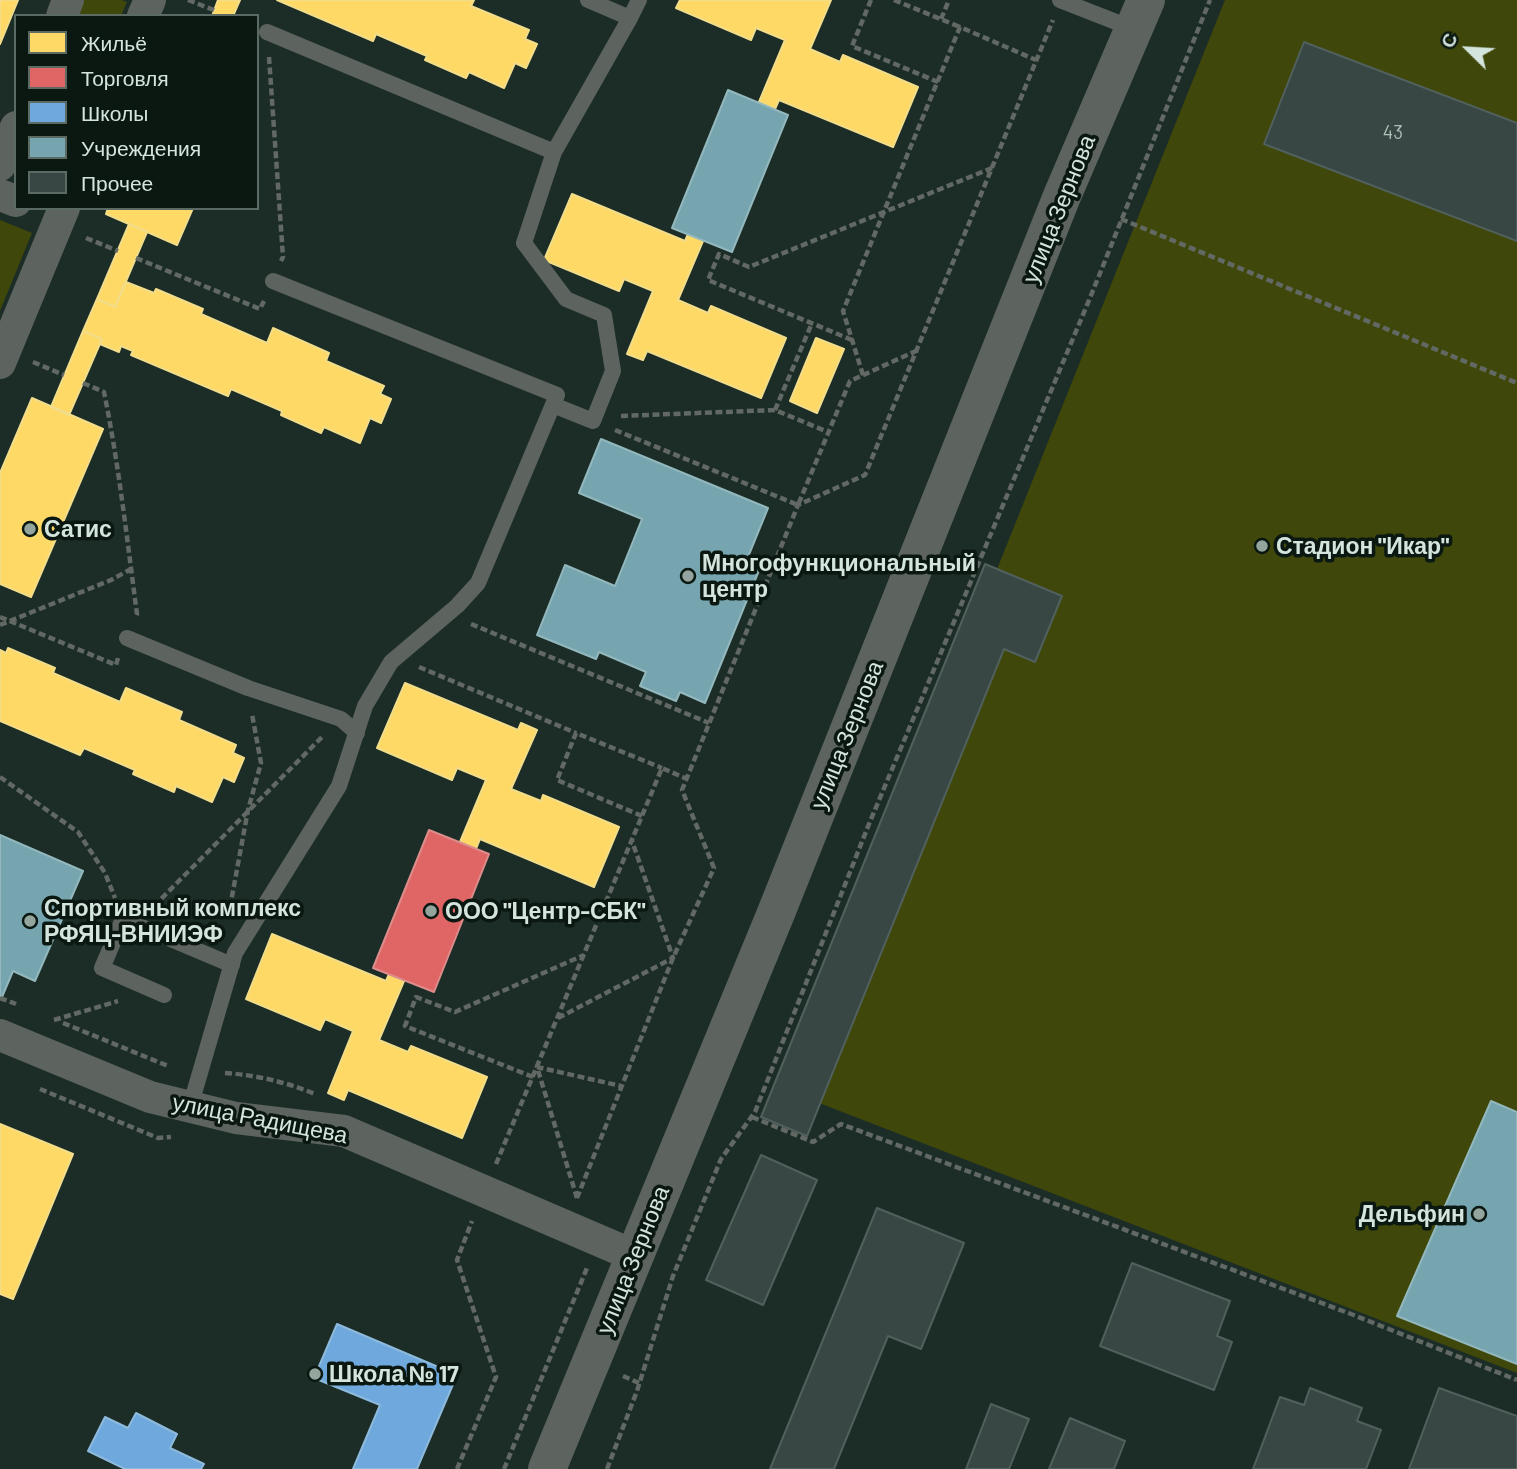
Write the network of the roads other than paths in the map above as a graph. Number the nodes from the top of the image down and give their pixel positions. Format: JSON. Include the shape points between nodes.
{"nodes":[{"id":1,"x":588,"y":0,"type":"edge"},
{"id":2,"x":639,"y":0,"type":"edge"},
{"id":3,"x":1060,"y":0,"type":"edge"},
{"id":4,"x":1140,"y":14,"type":"edge"},
{"id":5,"x":630,"y":18,"type":"junction"},
{"id":6,"x":267,"y":32,"type":"road end"},
{"id":7,"x":14,"y":132,"type":"edge"},
{"id":8,"x":554,"y":152,"type":"junction"},
{"id":9,"x":0,"y":165,"type":"edge"},
{"id":10,"x":52,"y":212,"type":"edge"},
{"id":11,"x":273,"y":281,"type":"road end"},
{"id":12,"x":1,"y":358,"type":"edge"},
{"id":13,"x":553,"y":405,"type":"junction"},
{"id":14,"x":127,"y":638,"type":"road end"},
{"id":15,"x":357,"y":733,"type":"junction"},
{"id":16,"x":226,"y":963,"type":"junction"},
{"id":17,"x":164,"y":995,"type":"dead end"},
{"id":18,"x":0,"y":1035,"type":"edge"},
{"id":19,"x":190,"y":1107,"type":"junction"},
{"id":20,"x":635,"y":1256,"type":"junction"},
{"id":21,"x":547,"y":1469,"type":"edge"}],
"edges":[{"from":1,"to":5,"type":"lane"},
{"from":2,"to":5,"type":"lane"},
{"from":3,"to":4,"type":"lane"},
{"from":4,"to":20,"type":"main road","name":"улица Зернова","via":[[1062,196]]},
{"from":5,"to":8,"type":"lane"},
{"from":6,"to":8,"type":"lane"},
{"from":7,"to":9,"type":"street"},
{"from":8,"to":13,"type":"lane","via":[[524,243],[566,299],[604,315],[614,371],[593,421]]},
{"from":10,"to":12,"type":"street"},
{"from":11,"to":13,"type":"lane","via":[[557,395]]},
{"from":13,"to":15,"type":"lane","via":[[478,583],[391,662],[365,706]]},
{"from":14,"to":15,"type":"lane","via":[[248,688],[341,719]]},
{"from":15,"to":16,"type":"lane","via":[[339,786]]},
{"from":16,"to":17,"type":"lane","via":[[130,922],[102,968]]},
{"from":16,"to":19,"type":"lane"},
{"from":18,"to":19,"type":"street","name":"улица Радищева","via":[[150,1097]]},
{"from":19,"to":20,"type":"street","name":"улица Радищева","via":[[236,1118],[344,1131]]},
{"from":20,"to":21,"type":"main road","name":"улица Зернова"}]}
